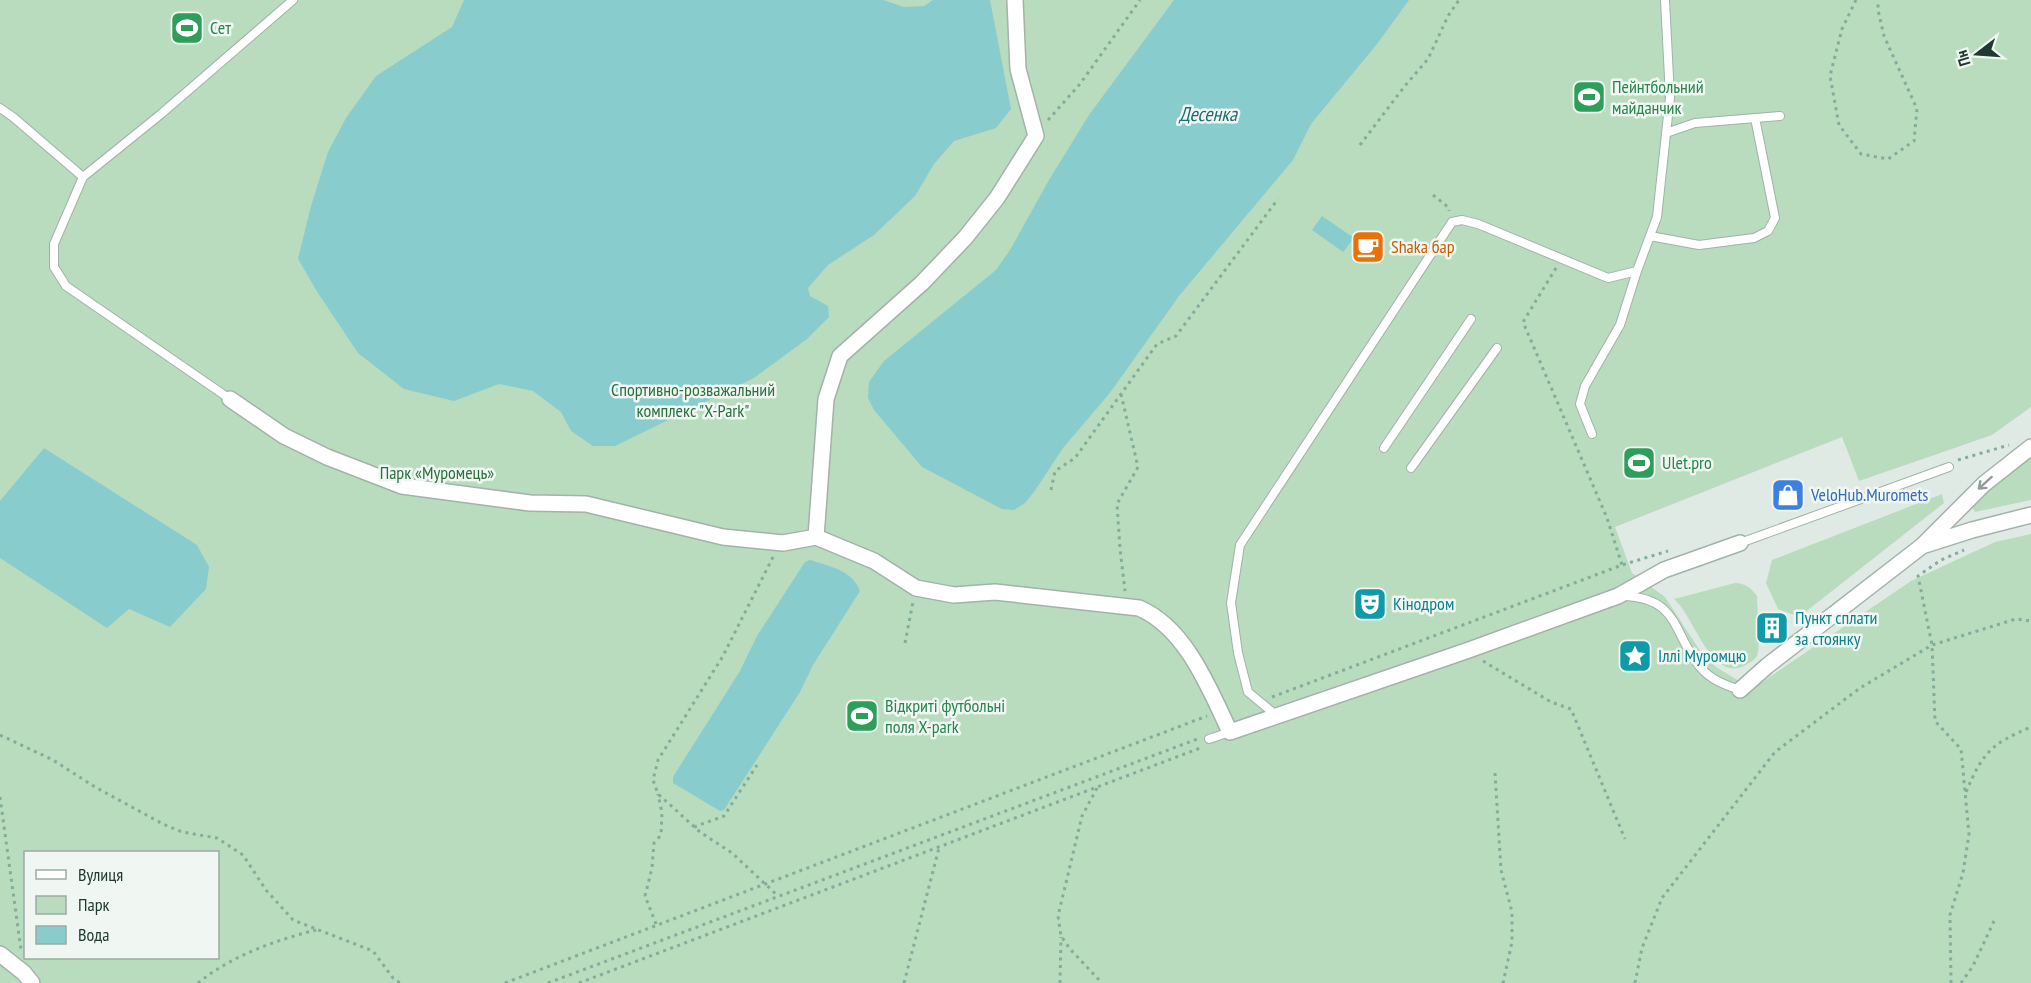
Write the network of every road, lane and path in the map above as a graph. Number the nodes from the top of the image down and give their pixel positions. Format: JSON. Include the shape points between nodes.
{"nodes":[{"id":1,"x":293,"y":0,"type":"edge"},
{"id":2,"x":1015,"y":0,"type":"edge"},
{"id":3,"x":1140,"y":0,"type":"edge"},
{"id":4,"x":1459,"y":0,"type":"edge"},
{"id":5,"x":1665,"y":0,"type":"edge"},
{"id":6,"x":1856,"y":0,"type":"edge"},
{"id":7,"x":1878,"y":0,"type":"edge"},
{"id":8,"x":0,"y":108,"type":"edge"},
{"id":9,"x":1780,"y":116,"type":"dead end"},
{"id":10,"x":1755,"y":118,"type":"junction"},
{"id":11,"x":1666,"y":133,"type":"junction"},
{"id":12,"x":1036,"y":136,"type":"junction"},
{"id":13,"x":1360,"y":145,"type":"dead end"},
{"id":14,"x":83,"y":177,"type":"junction"},
{"id":15,"x":1433,"y":195,"type":"dead end"},
{"id":16,"x":1278,"y":199,"type":"dead end"},
{"id":17,"x":1452,"y":222,"type":"junction"},
{"id":18,"x":1650,"y":236,"type":"junction"},
{"id":19,"x":1561,"y":259,"type":"junction"},
{"id":20,"x":1638,"y":271,"type":"junction"},
{"id":21,"x":1471,"y":319,"type":"dead end"},
{"id":22,"x":1497,"y":348,"type":"dead end"},
{"id":23,"x":1121,"y":394,"type":"junction"},
{"id":24,"x":230,"y":399,"type":"joint"},
{"id":25,"x":1592,"y":434,"type":"dead end"},
{"id":26,"x":2031,"y":447,"type":"edge"},
{"id":27,"x":1384,"y":448,"type":"dead end"},
{"id":28,"x":1949,"y":467,"type":"dead end"},
{"id":29,"x":1411,"y":468,"type":"dead end"},
{"id":30,"x":1051,"y":490,"type":"dead end"},
{"id":31,"x":2031,"y":515,"type":"edge"},
{"id":32,"x":816,"y":537,"type":"junction"},
{"id":33,"x":783,"y":543,"type":"junction"},
{"id":34,"x":1740,"y":543,"type":"joint"},
{"id":35,"x":1922,"y":546,"type":"junction"},
{"id":36,"x":1966,"y":549,"type":"dead end"},
{"id":37,"x":1622,"y":565,"type":"dead end"},
{"id":38,"x":916,"y":588,"type":"junction"},
{"id":39,"x":1618,"y":596,"type":"junction"},
{"id":40,"x":1127,"y":606,"type":"junction"},
{"id":41,"x":2031,"y":621,"type":"edge"},
{"id":42,"x":905,"y":643,"type":"dead end"},
{"id":43,"x":1932,"y":645,"type":"junction"},
{"id":44,"x":1466,"y":651,"type":"junction"},
{"id":45,"x":1740,"y":690,"type":"joint"},
{"id":46,"x":1209,"y":715,"type":"dead end"},
{"id":47,"x":1277,"y":716,"type":"junction"},
{"id":48,"x":2031,"y":727,"type":"edge"},
{"id":49,"x":1230,"y":732,"type":"junction"},
{"id":50,"x":0,"y":735,"type":"edge"},
{"id":51,"x":1209,"y":739,"type":"junction"},
{"id":52,"x":758,"y":765,"type":"dead end"},
{"id":53,"x":1495,"y":773,"type":"dead end"},
{"id":54,"x":1098,"y":788,"type":"junction"},
{"id":55,"x":658,"y":794,"type":"junction"},
{"id":56,"x":1965,"y":794,"type":"junction"},
{"id":57,"x":0,"y":797,"type":"edge"},
{"id":58,"x":694,"y":827,"type":"junction"},
{"id":59,"x":1624,"y":839,"type":"dead end"},
{"id":60,"x":939,"y":848,"type":"junction"},
{"id":61,"x":764,"y":884,"type":"junction"},
{"id":62,"x":778,"y":896,"type":"junction"},
{"id":63,"x":1995,"y":919,"type":"dead end"},
{"id":64,"x":656,"y":924,"type":"junction"},
{"id":65,"x":317,"y":930,"type":"junction"},
{"id":66,"x":1061,"y":936,"type":"junction"},
{"id":67,"x":24,"y":952,"type":"edge"},
{"id":68,"x":0,"y":954,"type":"edge"},
{"id":69,"x":25,"y":959,"type":"edge"},
{"id":70,"x":28,"y":978,"type":"edge"},
{"id":71,"x":198,"y":983,"type":"edge"},
{"id":72,"x":400,"y":983,"type":"edge"},
{"id":73,"x":505,"y":983,"type":"edge"},
{"id":74,"x":548,"y":983,"type":"edge"},
{"id":75,"x":579,"y":983,"type":"edge"},
{"id":76,"x":904,"y":983,"type":"edge"},
{"id":77,"x":1060,"y":983,"type":"edge"},
{"id":78,"x":1102,"y":983,"type":"edge"},
{"id":79,"x":1503,"y":983,"type":"edge"},
{"id":80,"x":1635,"y":983,"type":"edge"},
{"id":81,"x":1951,"y":983,"type":"edge"},
{"id":82,"x":1961,"y":983,"type":"edge"}],
"edges":[{"from":1,"to":14,"type":"lane"},
{"from":2,"to":12,"type":"street","via":[[1018,69]]},
{"from":3,"to":12,"type":"path","via":[[1080,84]]},
{"from":4,"to":13,"type":"path","via":[[1428,59]]},
{"from":5,"to":11,"type":"lane","via":[[1670,97]]},
{"from":6,"to":7,"type":"path","via":[[1842,29],[1830,76],[1839,125],[1861,154],[1888,159],[1914,141],[1917,109],[1884,36]]},
{"from":8,"to":14,"type":"lane"},
{"from":9,"to":10,"type":"lane"},
{"from":10,"to":11,"type":"lane","via":[[1695,123]]},
{"from":10,"to":18,"type":"lane","via":[[1775,218],[1768,231],[1754,238],[1699,244]]},
{"from":11,"to":18,"type":"lane","via":[[1657,217]]},
{"from":12,"to":32,"type":"street","via":[[997,198],[965,238],[922,283],[840,356],[826,399]]},
{"from":14,"to":24,"type":"lane","via":[[54,244],[54,267],[59,277],[66,286]]},
{"from":15,"to":17,"type":"path","via":[[1448,207]]},
{"from":16,"to":23,"type":"path","via":[[1176,336],[1157,345]]},
{"from":17,"to":19,"type":"lane","via":[[1478,224]]},
{"from":17,"to":47,"type":"lane","via":[[1240,545],[1231,603],[1238,653],[1248,692]]},
{"from":18,"to":20,"type":"lane"},
{"from":19,"to":20,"type":"lane","via":[[1608,278]]},
{"from":19,"to":37,"type":"path","via":[[1524,322],[1607,518]]},
{"from":20,"to":25,"type":"lane","via":[[1620,325],[1585,386],[1580,404]]},
{"from":21,"to":27,"type":"lane"},
{"from":22,"to":29,"type":"lane"},
{"from":23,"to":30,"type":"path","via":[[1076,458],[1055,471]]},
{"from":23,"to":40,"type":"path","via":[[1138,467],[1117,504]]},
{"from":24,"to":33,"type":"street","via":[[284,436],[402,486],[530,503],[586,504],[723,537]]},
{"from":26,"to":35,"type":"street","one_way":true,"via":[[1984,484]]},
{"from":28,"to":34,"type":"lane"},
{"from":31,"to":35,"type":"street"},
{"from":32,"to":33,"type":"street"},
{"from":32,"to":38,"type":"street","via":[[874,561]]},
{"from":33,"to":55,"type":"path","via":[[768,563],[723,656],[658,760],[653,780]]},
{"from":34,"to":39,"type":"street","via":[[1664,570]]},
{"from":35,"to":45,"type":"street"},
{"from":36,"to":43,"type":"path","via":[[1918,576]]},
{"from":38,"to":40,"type":"street","via":[[954,595],[995,592]]},
{"from":38,"to":42,"type":"path"},
{"from":39,"to":44,"type":"street"},
{"from":39,"to":45,"type":"lane","via":[[1636,597],[1663,607],[1699,666],[1721,684]]},
{"from":40,"to":49,"type":"street","via":[[1151,613],[1185,644]]},
{"from":41,"to":43,"type":"path","via":[[2016,619]]},
{"from":43,"to":56,"type":"path","via":[[1935,721],[1961,749]]},
{"from":43,"to":80,"type":"path","via":[[1860,688],[1776,752],[1662,898],[1641,948]]},
{"from":44,"to":47,"type":"street"},
{"from":44,"to":59,"type":"path","via":[[1551,702],[1571,709]]},
{"from":46,"to":61,"type":"path"},
{"from":47,"to":49,"type":"street"},
{"from":48,"to":56,"type":"path","via":[[2001,740],[1978,763]]},
{"from":49,"to":51,"type":"lane"},
{"from":50,"to":65,"type":"path","via":[[53,760],[163,824],[217,838],[243,855],[266,890],[293,920]]},
{"from":51,"to":54,"type":"path","via":[[1201,748]]},
{"from":51,"to":62,"type":"path","via":[[1198,737]]},
{"from":52,"to":58,"type":"path","via":[[724,816]]},
{"from":53,"to":79,"type":"path","via":[[1501,870],[1512,912],[1512,942]]},
{"from":54,"to":60,"type":"path"},
{"from":54,"to":66,"type":"path","via":[[1082,816],[1058,916]]},
{"from":55,"to":58,"type":"path"},
{"from":55,"to":64,"type":"path","via":[[661,835],[654,843],[645,896]]},
{"from":56,"to":81,"type":"path","via":[[1969,834],[1964,873],[1950,915]]},
{"from":57,"to":67,"type":"path"},
{"from":58,"to":61,"type":"path","via":[[732,853]]},
{"from":60,"to":75,"type":"path"},
{"from":60,"to":76,"type":"path"},
{"from":61,"to":62,"type":"path"},
{"from":61,"to":64,"type":"path"},
{"from":62,"to":74,"type":"path"},
{"from":63,"to":82,"type":"path"},
{"from":64,"to":73,"type":"path"},
{"from":65,"to":71,"type":"path","via":[[257,949]]},
{"from":65,"to":72,"type":"path","via":[[373,951]]},
{"from":66,"to":77,"type":"path"},
{"from":66,"to":78,"type":"path"},
{"from":68,"to":70,"type":"street"},
{"from":69,"to":70,"type":"path"}]}
